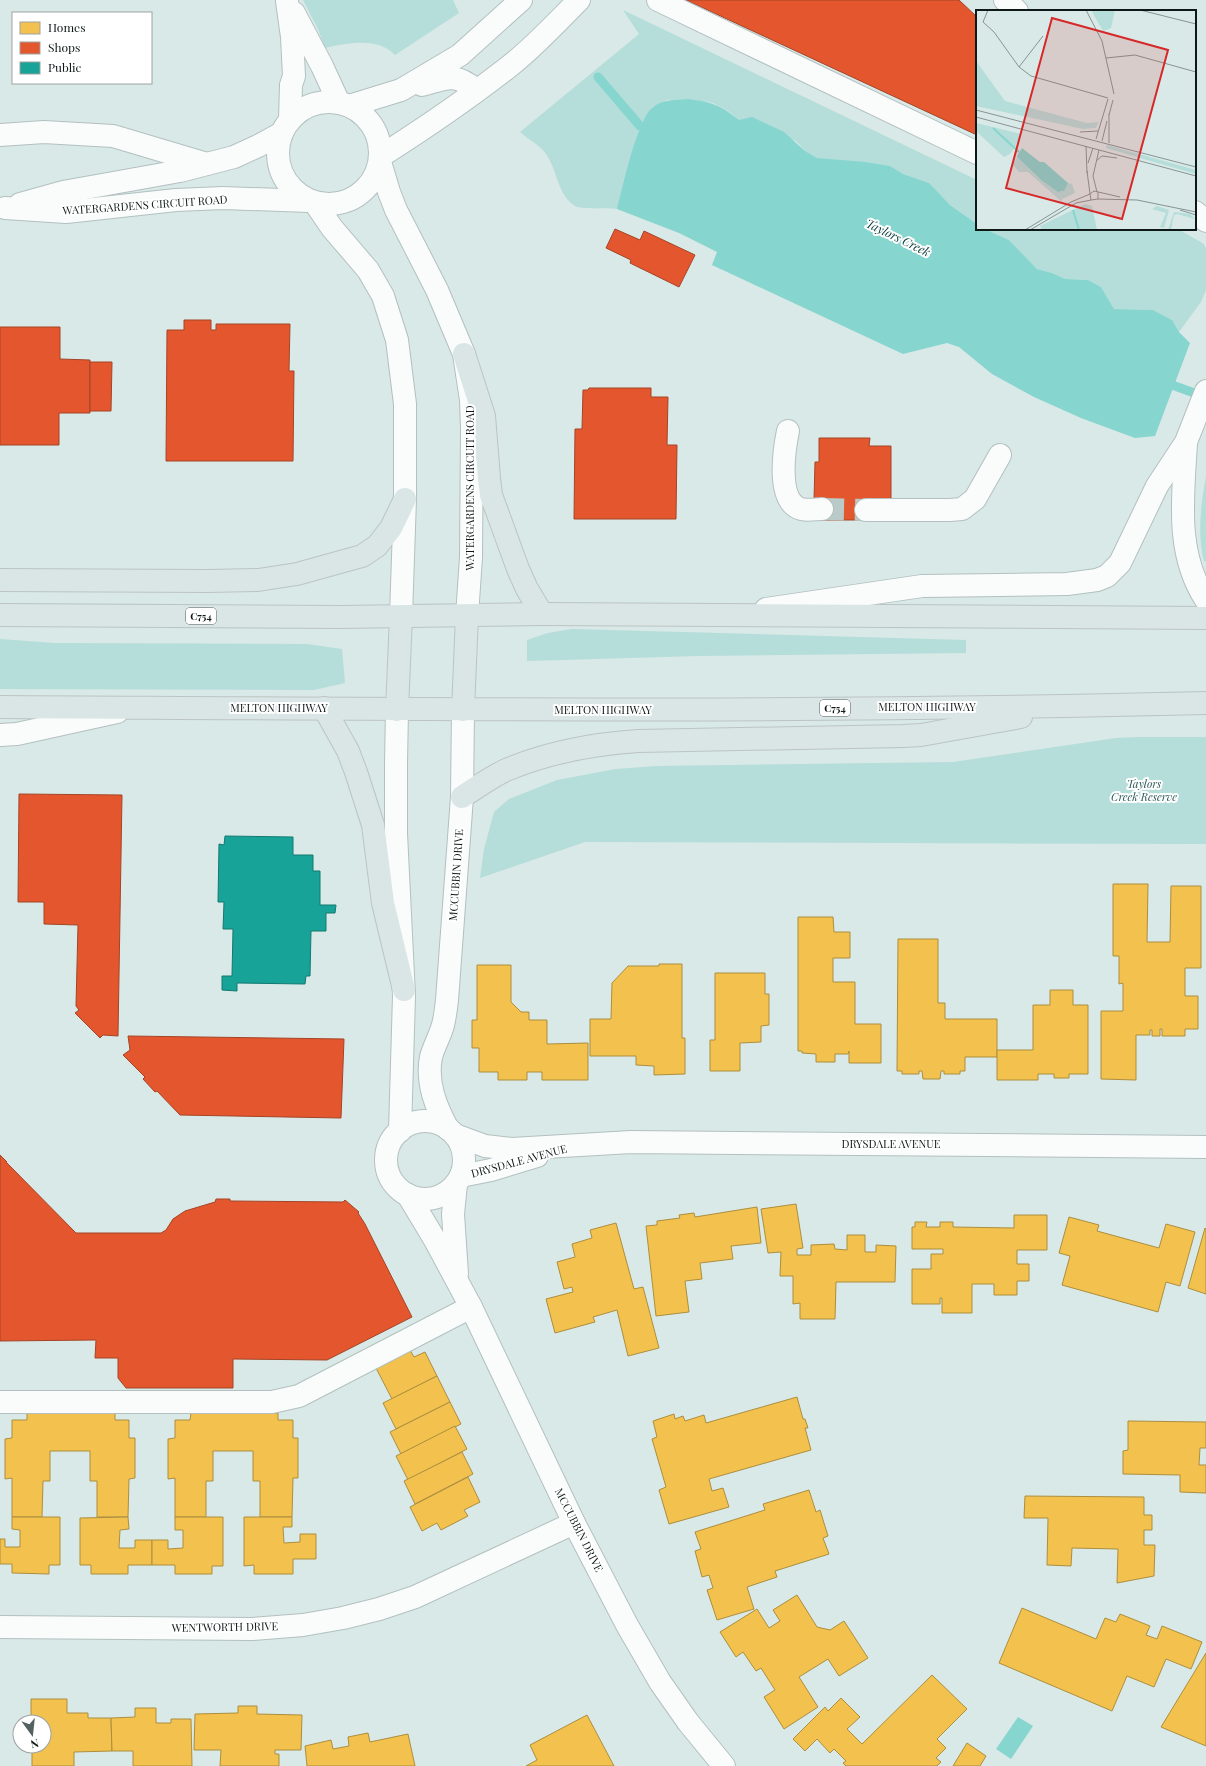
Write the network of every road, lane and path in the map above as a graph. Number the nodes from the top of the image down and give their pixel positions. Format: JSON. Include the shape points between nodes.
{"nodes":[{"id":1,"x":521,"y":0,"type":"edge"},
{"id":2,"x":579,"y":0,"type":"edge"},
{"id":3,"x":658,"y":0,"type":"edge"},
{"id":4,"x":1005,"y":0,"type":"edge"},
{"id":5,"x":286,"y":1,"type":"edge"},
{"id":6,"x":1016,"y":10,"type":"edge"},
{"id":7,"x":401,"y":90,"type":"junction"},
{"id":8,"x":476,"y":90,"type":"junction"},
{"id":9,"x":344,"y":105,"type":"junction"},
{"id":10,"x":286,"y":126,"type":"junction"},
{"id":11,"x":0,"y":135,"type":"edge"},
{"id":12,"x":976,"y":153,"type":"edge"},
{"id":13,"x":380,"y":159,"type":"junction"},
{"id":14,"x":207,"y":164,"type":"junction"},
{"id":15,"x":312,"y":202,"type":"junction"},
{"id":16,"x":1196,"y":203,"type":"edge"},
{"id":17,"x":1206,"y":205,"type":"edge"},
{"id":18,"x":3,"y":208,"type":"edge"},
{"id":19,"x":1196,"y":213,"type":"edge"},
{"id":20,"x":1206,"y":221,"type":"edge"},
{"id":21,"x":464,"y":354,"type":"junction"},
{"id":22,"x":1206,"y":391,"type":"edge"},
{"id":23,"x":788,"y":431,"type":"dead end"},
{"id":24,"x":1186,"y":442,"type":"junction"},
{"id":25,"x":1000,"y":455,"type":"dead end"},
{"id":26,"x":405,"y":499,"type":"junction"},
{"id":27,"x":822,"y":510,"type":"tunnel mouth"},
{"id":28,"x":866,"y":510,"type":"tunnel mouth"},
{"id":29,"x":0,"y":580,"type":"edge"},
{"id":30,"x":1206,"y":600,"type":"edge"},
{"id":31,"x":542,"y":614,"type":"junction"},
{"id":32,"x":727,"y":614,"type":"junction"},
{"id":33,"x":0,"y":615,"type":"edge"},
{"id":34,"x":401,"y":616,"type":"junction"},
{"id":35,"x":467,"y":616,"type":"junction"},
{"id":36,"x":1206,"y":618,"type":"edge"},
{"id":37,"x":1206,"y":703,"type":"edge"},
{"id":38,"x":1081,"y":706,"type":"junction"},
{"id":39,"x":0,"y":707,"type":"edge"},
{"id":40,"x":137,"y":707,"type":"junction"},
{"id":41,"x":324,"y":708,"type":"junction"},
{"id":42,"x":397,"y":710,"type":"junction"},
{"id":43,"x":463,"y":710,"type":"junction"},
{"id":44,"x":0,"y":735,"type":"edge"},
{"id":45,"x":462,"y":797,"type":"junction"},
{"id":46,"x":404,"y":990,"type":"junction"},
{"id":47,"x":400,"y":1131,"type":"junction"},
{"id":48,"x":452,"y":1132,"type":"junction"},
{"id":49,"x":576,"y":1145,"type":"junction"},
{"id":50,"x":1206,"y":1147,"type":"edge"},
{"id":51,"x":459,"y":1180,"type":"junction"},
{"id":52,"x":408,"y":1196,"type":"junction"},
{"id":53,"x":457,"y":1280,"type":"junction"},
{"id":54,"x":471,"y":1307,"type":"junction"},
{"id":55,"x":0,"y":1402,"type":"edge"},
{"id":56,"x":574,"y":1523,"type":"junction"},
{"id":57,"x":0,"y":1627,"type":"edge"},
{"id":58,"x":724,"y":1766,"type":"edge"}],
"edges":[{"from":1,"to":7,"type":"street","via":[[460,55]]},
{"from":2,"to":8,"type":"street","via":[[511,65]]},
{"from":3,"to":12,"type":"street"},
{"from":4,"to":6,"type":"street"},
{"from":5,"to":9,"type":"street"},
{"from":5,"to":10,"type":"street","via":[[292,37],[294,76]]},
{"from":7,"to":8,"type":"street","via":[[455,77]]},
{"from":7,"to":9,"type":"street"},
{"from":8,"to":13,"type":"street"},
{"from":9,"to":10,"type":"street","via":[[326,102],[312,104],[300,111]]},
{"from":9,"to":13,"type":"street","via":[[360,112],[369,121],[380,144]]},
{"from":10,"to":14,"type":"street","name":"WATERGARDENS CIRCUIT ROAD","via":[[258,146],[234,157]]},
{"from":10,"to":15,"type":"street","via":[[278,152],[281,173],[297,194]]},
{"from":11,"to":14,"type":"street","via":[[44,132],[113,136]]},
{"from":13,"to":15,"type":"street","via":[[376,175],[368,188],[357,197],[329,205]]},
{"from":13,"to":21,"type":"street","name":"WATERGARDENS CIRCUIT ROAD","via":[[388,192],[438,290]]},
{"from":14,"to":18,"type":"street","name":"WATERGARDENS CIRCUIT ROAD","via":[[63,192]]},
{"from":15,"to":18,"type":"street","name":"WATERGARDENS CIRCUIT ROAD","via":[[223,198],[176,200],[66,212]]},
{"from":15,"to":26,"type":"street","via":[[368,270],[383,296],[397,340],[405,404]]},
{"from":16,"to":17,"type":"street"},
{"from":19,"to":20,"type":"street"},
{"from":21,"to":31,"type":"highway","via":[[484,416],[492,495],[518,569]]},
{"from":21,"to":35,"type":"street","name":"WATERGARDENS CIRCUIT ROAD","via":[[471,400],[472,428],[471,557]]},
{"from":22,"to":24,"type":"street"},
{"from":23,"to":27,"type":"street","via":[[784,458],[787,495],[795,506]]},
{"from":24,"to":30,"type":"street","via":[[1183,513],[1185,548],[1192,572]]},
{"from":24,"to":32,"type":"street","via":[[1157,486],[1120,563],[1106,576],[1097,580],[1067,584],[922,586]]},
{"from":25,"to":28,"type":"street","via":[[975,499],[962,509]]},
{"from":26,"to":29,"type":"highway","via":[[391,528],[377,546],[362,556],[298,574],[258,580]]},
{"from":26,"to":34,"type":"street"},
{"from":31,"to":32,"type":"highway","number":"C754"},
{"from":31,"to":35,"type":"highway","number":"C754"},
{"from":32,"to":36,"type":"highway","number":"C754"},
{"from":33,"to":34,"type":"highway","number":"C754"},
{"from":34,"to":35,"type":"highway","number":"C754"},
{"from":34,"to":42,"type":"highway"},
{"from":35,"to":43,"type":"highway","name":"MCCUBBIN DRIVE"},
{"from":37,"to":38,"type":"highway","name":"MELTON HIGHWAY","number":"C754"},
{"from":38,"to":43,"type":"highway","name":"MELTON HIGHWAY","number":"C754"},
{"from":38,"to":45,"type":"highway","via":[[921,735],[638,741],[576,748],[506,770]]},
{"from":39,"to":40,"type":"highway","name":"MELTON HIGHWAY","number":"C754"},
{"from":40,"to":41,"type":"highway","name":"MELTON HIGHWAY","number":"C754"},
{"from":40,"to":44,"type":"street","via":[[17,734]]},
{"from":41,"to":42,"type":"highway","name":"MELTON HIGHWAY","number":"C754"},
{"from":41,"to":46,"type":"highway","via":[[348,751],[373,825],[383,903]]},
{"from":42,"to":43,"type":"highway","name":"MELTON HIGHWAY","number":"C754"},
{"from":42,"to":46,"type":"street","via":[[396,833]]},
{"from":43,"to":45,"type":"street","name":"MCCUBBIN DRIVE"},
{"from":45,"to":48,"type":"street","name":"MCCUBBIN DRIVE","via":[[447,1000],[443,1025],[431,1058],[430,1071],[435,1102]]},
{"from":46,"to":47,"type":"street"},
{"from":47,"to":48,"type":"street","via":[[411,1124],[424,1122],[436,1123]]},
{"from":47,"to":52,"type":"street","via":[[389,1146],[387,1166],[397,1187]]},
{"from":48,"to":49,"type":"street","name":"DRYSDALE AVENUE","via":[[485,1146],[512,1149]]},
{"from":48,"to":51,"type":"street","via":[[461,1144],[464,1155],[464,1166]]},
{"from":49,"to":50,"type":"street","name":"DRYSDALE AVENUE","via":[[631,1142]]},
{"from":49,"to":51,"type":"street","name":"DRYSDALE AVENUE"},
{"from":51,"to":52,"type":"street","via":[[447,1193],[434,1198]]},
{"from":51,"to":53,"type":"street","name":"MCCUBBIN DRIVE","via":[[453,1214]]},
{"from":52,"to":53,"type":"street","name":"MCCUBBIN DRIVE"},
{"from":53,"to":54,"type":"street","name":"MCCUBBIN DRIVE"},
{"from":54,"to":55,"type":"street","via":[[299,1396],[286,1400]]},
{"from":54,"to":56,"type":"street","name":"MCCUBBIN DRIVE"},
{"from":56,"to":57,"type":"street","name":"WENTWORTH DRIVE","via":[[415,1596],[343,1618],[252,1629]]},
{"from":56,"to":58,"type":"street","name":"MCCUBBIN DRIVE","via":[[660,1682]]}]}
